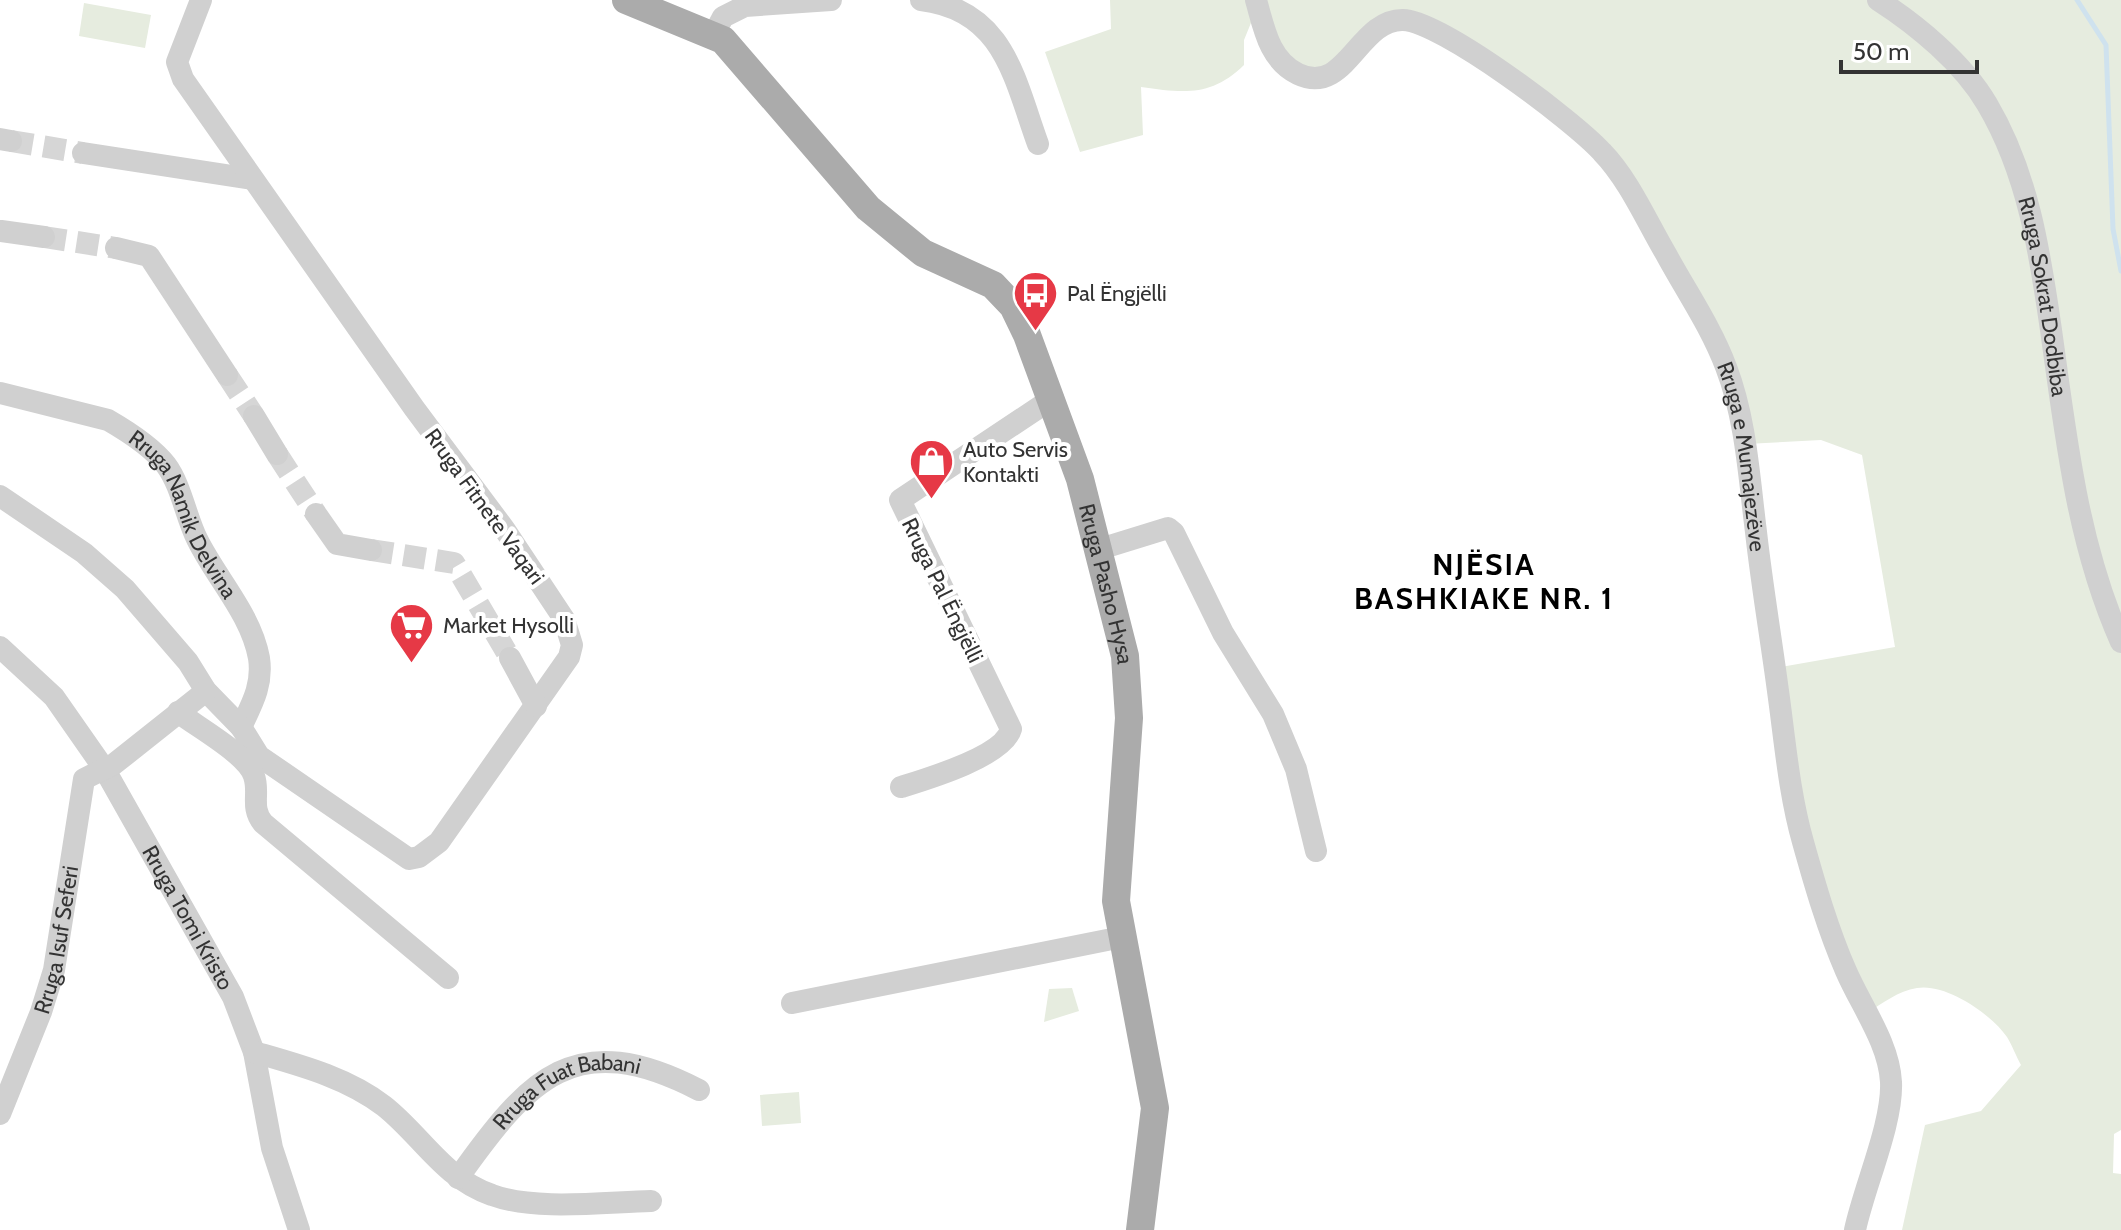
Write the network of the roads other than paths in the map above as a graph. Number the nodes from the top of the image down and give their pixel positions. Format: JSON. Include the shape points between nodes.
{"nodes":[{"id":1,"x":201,"y":0,"type":"edge"},
{"id":2,"x":626,"y":0,"type":"edge"},
{"id":3,"x":831,"y":0,"type":"edge"},
{"id":4,"x":921,"y":0,"type":"edge"},
{"id":5,"x":1256,"y":0,"type":"edge"},
{"id":6,"x":1878,"y":0,"type":"edge"},
{"id":7,"x":714,"y":34,"type":"junction"},
{"id":8,"x":1038,"y":144,"type":"dead end"},
{"id":9,"x":83,"y":153,"type":"tunnel mouth"},
{"id":10,"x":252,"y":179,"type":"junction"},
{"id":11,"x":1,"y":231,"type":"edge"},
{"id":12,"x":44,"y":237,"type":"tunnel mouth"},
{"id":13,"x":116,"y":248,"type":"tunnel mouth"},
{"id":14,"x":227,"y":375,"type":"tunnel mouth"},
{"id":15,"x":0,"y":393,"type":"edge"},
{"id":16,"x":1053,"y":398,"type":"junction"},
{"id":17,"x":254,"y":416,"type":"tunnel mouth"},
{"id":18,"x":277,"y":454,"type":"tunnel mouth"},
{"id":19,"x":0,"y":496,"type":"edge"},
{"id":20,"x":316,"y":514,"type":"tunnel mouth"},
{"id":21,"x":1100,"y":549,"type":"junction"},
{"id":22,"x":371,"y":550,"type":"tunnel mouth"},
{"id":23,"x":2121,"y":642,"type":"edge"},
{"id":24,"x":0,"y":647,"type":"edge"},
{"id":25,"x":510,"y":658,"type":"tunnel mouth"},
{"id":26,"x":206,"y":691,"type":"junction"},
{"id":27,"x":536,"y":706,"type":"junction"},
{"id":28,"x":178,"y":712,"type":"junction"},
{"id":29,"x":241,"y":727,"type":"junction"},
{"id":30,"x":105,"y":770,"type":"junction"},
{"id":31,"x":901,"y":787,"type":"dead end"},
{"id":32,"x":1316,"y":851,"type":"dead end"},
{"id":33,"x":1122,"y":937,"type":"junction"},
{"id":34,"x":448,"y":978,"type":"dead end"},
{"id":35,"x":792,"y":1003,"type":"dead end"},
{"id":36,"x":254,"y":1052,"type":"junction"},
{"id":37,"x":699,"y":1090,"type":"dead end"},
{"id":38,"x":0,"y":1114,"type":"edge"},
{"id":39,"x":458,"y":1178,"type":"junction"},
{"id":40,"x":651,"y":1201,"type":"dead end"},
{"id":41,"x":299,"y":1230,"type":"edge"},
{"id":42,"x":1140,"y":1230,"type":"edge"},
{"id":43,"x":1855,"y":1230,"type":"edge"}],
"edges":[{"from":1,"to":10,"type":"street","name":"Rruga Fitnete Vaqari","via":[[177,62],[183,79]]},
{"from":2,"to":7,"type":"main road","name":"Rruga Pasho Hysa"},
{"from":3,"to":7,"type":"street","via":[[745,6],[723,17]]},
{"from":4,"to":8,"type":"street","via":[[958,8],[996,39]]},
{"from":5,"to":43,"type":"street","name":"Rruga e Mumajezëve","via":[[1278,58],[1306,77],[1336,72],[1385,23],[1412,20],[1478,58],[1586,135],[1623,179],[1727,368],[1746,444],[1793,799],[1832,938],[1879,1040],[1891,1082]]},
{"from":6,"to":23,"type":"street","name":"Rruga Sokrat Dodbiba","via":[[1967,76],[1987,104],[2012,161],[2043,260],[2077,511]]},
{"from":7,"to":16,"type":"main road","name":"Rruga Pasho Hysa","via":[[899,237],[1005,294]]},
{"from":9,"to":10,"type":"street"},
{"from":10,"to":27,"type":"street","name":"Rruga Fitnete Vaqari","via":[[564,619],[572,645],[569,657]]},
{"from":11,"to":12,"type":"street"},
{"from":13,"to":14,"type":"street","via":[[149,256]]},
{"from":15,"to":29,"type":"street","name":"Rruga Namik Delvina","via":[[108,420],[167,466],[197,539],[244,617],[259,657],[260,681]]},
{"from":16,"to":21,"type":"main road","name":"Rruga Pasho Hysa"},
{"from":16,"to":31,"type":"street","name":"Rruga Pal Ëngjëlli","via":[[900,500],[1011,729],[1002,744]]},
{"from":17,"to":18,"type":"street"},
{"from":19,"to":26,"type":"street","via":[[84,553],[125,589]]},
{"from":20,"to":22,"type":"street","via":[[337,544]]},
{"from":21,"to":32,"type":"street","via":[[1150,531],[1168,528],[1174,533],[1200,591],[1273,714],[1296,769]]},
{"from":21,"to":33,"type":"main road","name":"Rruga Pasho Hysa","via":[[1129,696],[1116,901]]},
{"from":24,"to":30,"type":"street","name":"Rruga Tomi Kristo","via":[[54,697]]},
{"from":25,"to":27,"type":"street"},
{"from":26,"to":28,"type":"street"},
{"from":26,"to":29,"type":"street"},
{"from":27,"to":29,"type":"street","name":"Rruga Fitnete Vaqari","via":[[439,842],[409,859],[259,756]]},
{"from":28,"to":30,"type":"street"},
{"from":28,"to":34,"type":"street","via":[[248,765],[255,781],[255,809],[263,823]]},
{"from":30,"to":36,"type":"street","name":"Rruga Tomi Kristo","via":[[233,997]]},
{"from":30,"to":38,"type":"street","name":"Rruga Isuf Seferi","via":[[84,779],[54,970]]},
{"from":33,"to":35,"type":"street"},
{"from":33,"to":42,"type":"main road","name":"Rruga Pasho Hysa","via":[[1155,1108]]},
{"from":36,"to":39,"type":"street","via":[[354,1087],[385,1107]]},
{"from":36,"to":41,"type":"street","name":"Rruga Tomi Kristo","via":[[272,1148]]},
{"from":37,"to":39,"type":"street","name":"Rruga Fuat Babani","via":[[653,1068],[619,1060],[583,1064],[524,1096]]},
{"from":39,"to":40,"type":"street","via":[[495,1197],[520,1201]]}]}
